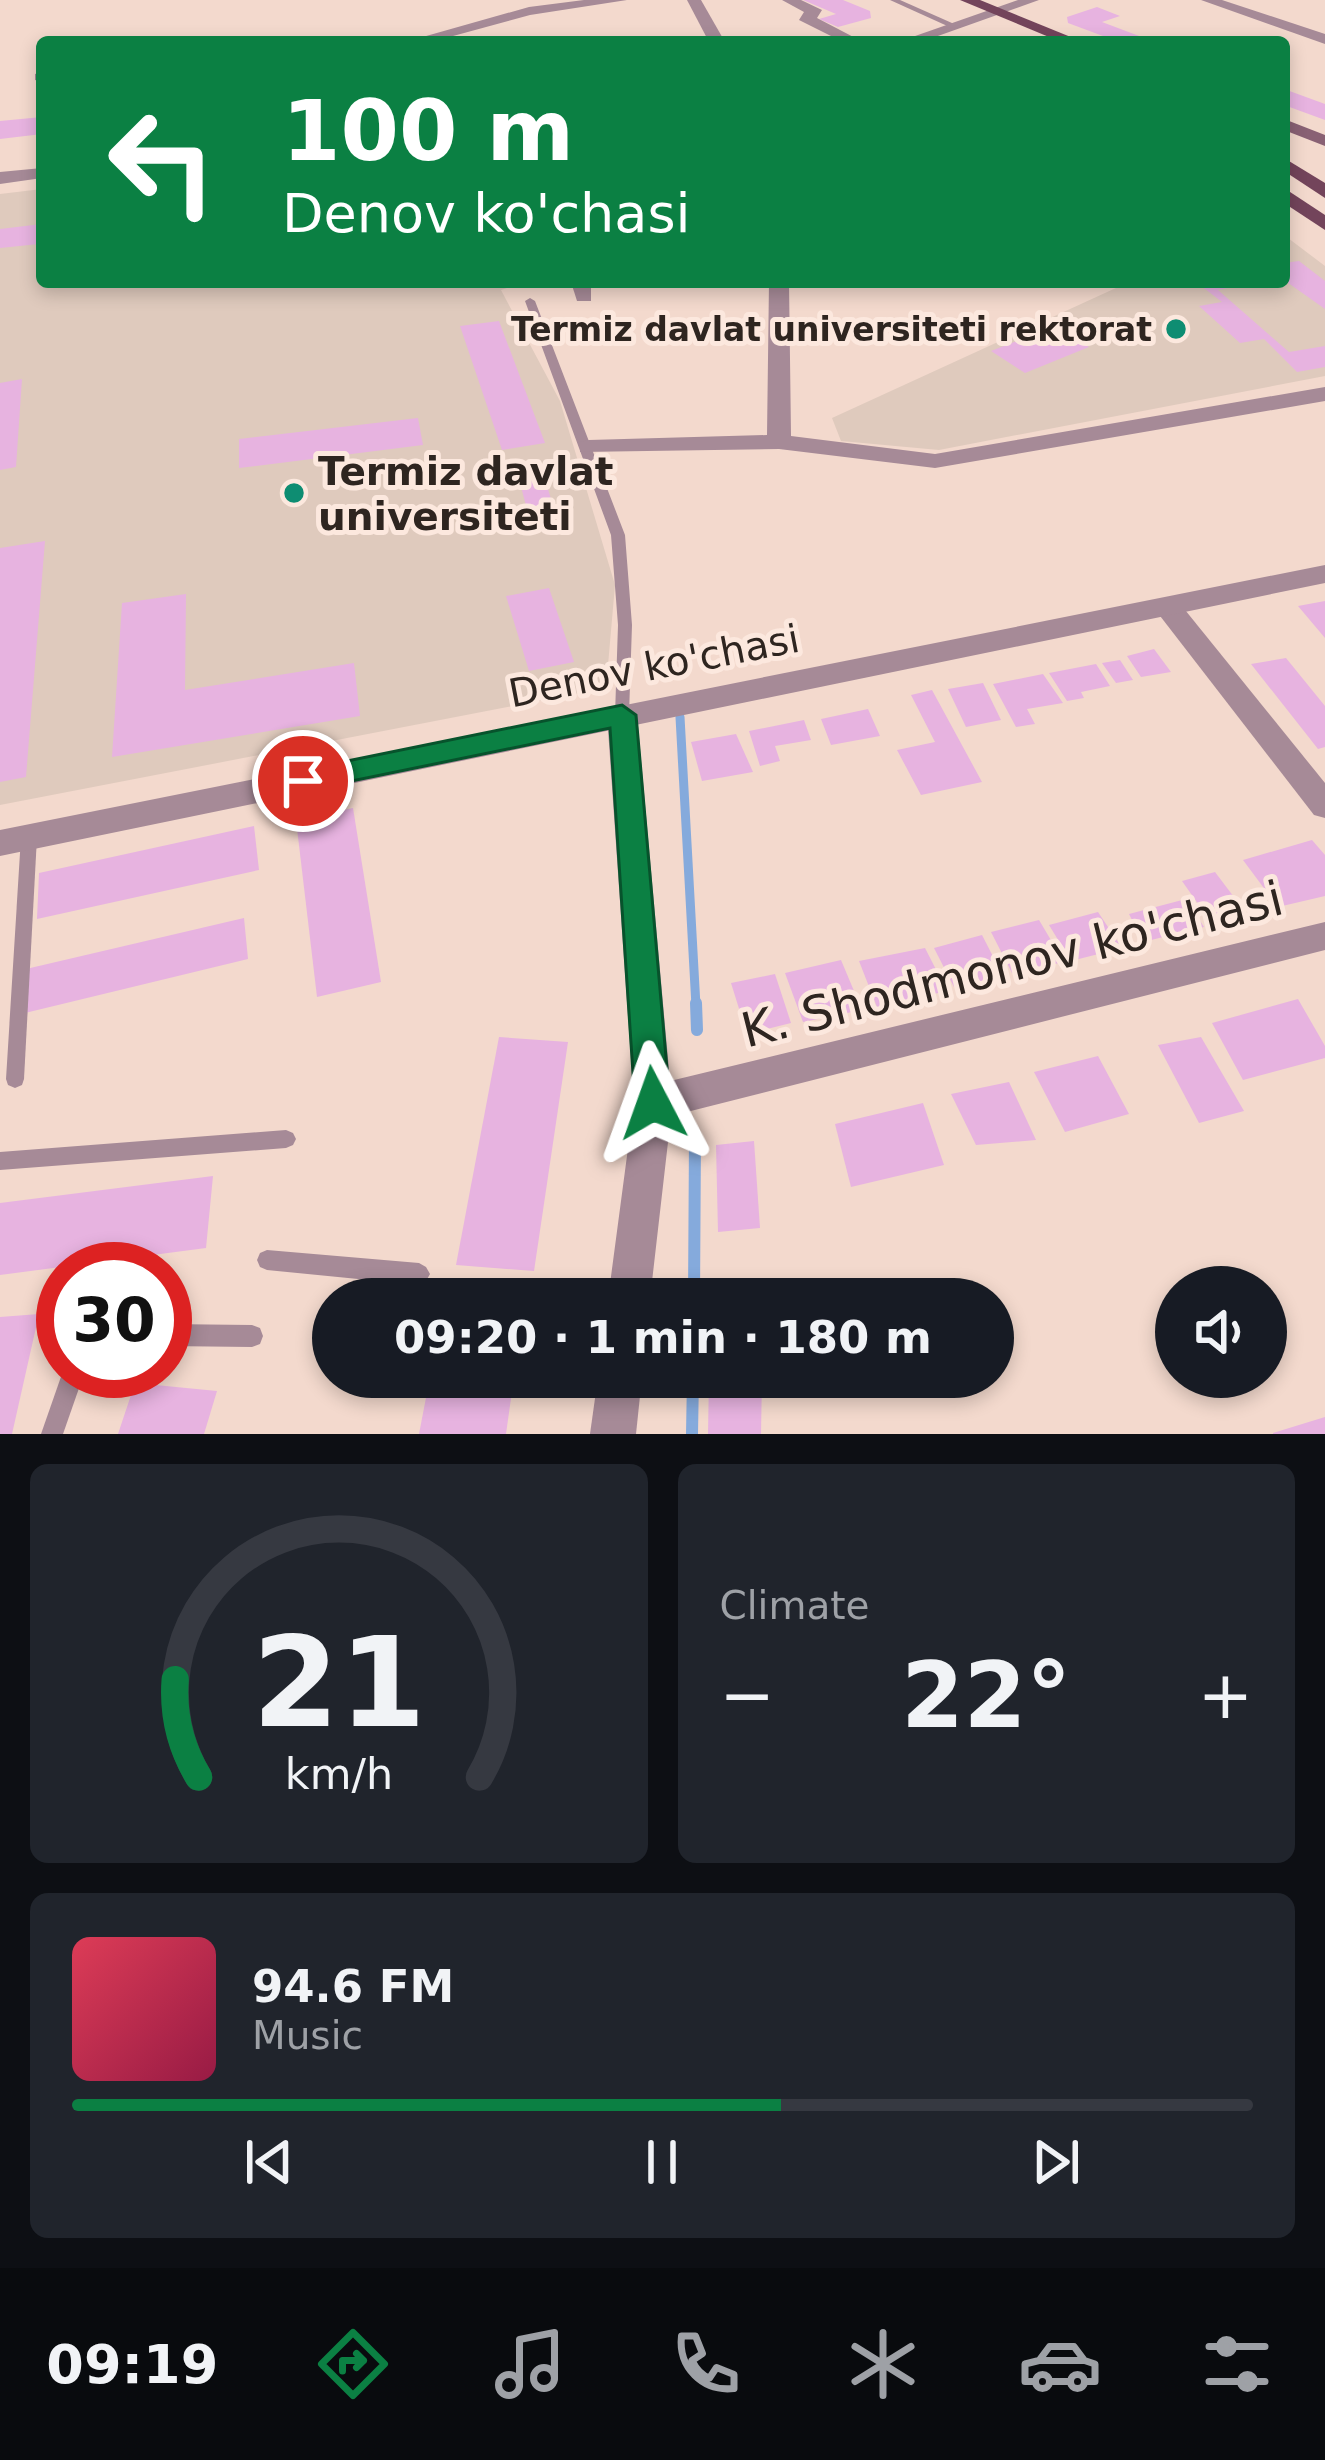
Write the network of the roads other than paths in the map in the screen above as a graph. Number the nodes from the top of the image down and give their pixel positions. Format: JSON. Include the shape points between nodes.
{"nodes":[{"id":1,"x":620,"y":0,"type":"edge"},
{"id":2,"x":694,"y":0,"type":"edge"},
{"id":3,"x":789,"y":0,"type":"edge"},
{"id":4,"x":894,"y":0,"type":"edge"},
{"id":5,"x":942,"y":0,"type":"edge"},
{"id":6,"x":967,"y":0,"type":"edge"},
{"id":7,"x":1032,"y":0,"type":"edge"},
{"id":8,"x":1208,"y":0,"type":"edge"},
{"id":9,"x":527,"y":12,"type":"edge"},
{"id":10,"x":990,"y":14,"type":"junction"},
{"id":11,"x":957,"y":27,"type":"junction"},
{"id":12,"x":436,"y":36,"type":"edge"},
{"id":13,"x":714,"y":36,"type":"edge"},
{"id":14,"x":843,"y":36,"type":"edge"},
{"id":15,"x":926,"y":36,"type":"edge"},
{"id":16,"x":1029,"y":36,"type":"edge"},
{"id":17,"x":1057,"y":36,"type":"edge"},
{"id":18,"x":1325,"y":39,"type":"edge"},
{"id":19,"x":1290,"y":126,"type":"edge"},
{"id":20,"x":1325,"y":141,"type":"edge"},
{"id":21,"x":1290,"y":167,"type":"edge"},
{"id":22,"x":36,"y":174,"type":"edge"},
{"id":23,"x":0,"y":178,"type":"edge"},
{"id":24,"x":1325,"y":192,"type":"edge"},
{"id":25,"x":1290,"y":198,"type":"edge"},
{"id":26,"x":1325,"y":224,"type":"edge"},
{"id":27,"x":779,"y":288,"type":"edge"},
{"id":28,"x":530,"y":301,"type":"dead end"},
{"id":29,"x":1325,"y":394,"type":"edge"},
{"id":30,"x":779,"y":442,"type":"junction"},
{"id":31,"x":589,"y":447,"type":"junction"},
{"id":32,"x":1325,"y":574,"type":"edge"},
{"id":33,"x":1167,"y":606,"type":"junction"},
{"id":34,"x":622,"y":715,"type":"junction"},
{"id":35,"x":1325,"y":806,"type":"edge"},
{"id":36,"x":15,"y":840,"type":"edge"},
{"id":37,"x":1325,"y":935,"type":"edge"},
{"id":38,"x":15,"y":1079,"type":"dead end"},
{"id":39,"x":653,"y":1103,"type":"junction"},
{"id":40,"x":286,"y":1139,"type":"dead end"},
{"id":41,"x":0,"y":1161,"type":"edge"},
{"id":42,"x":267,"y":1260,"type":"dead end"},
{"id":43,"x":419,"y":1274,"type":"dead end"},
{"id":44,"x":632,"y":1278,"type":"edge"},
{"id":45,"x":192,"y":1335,"type":"edge"},
{"id":46,"x":252,"y":1336,"type":"dead end"},
{"id":47,"x":65,"y":1398,"type":"edge"},
{"id":48,"x":617,"y":1398,"type":"edge"},
{"id":49,"x":52,"y":1434,"type":"edge"},
{"id":50,"x":613,"y":1434,"type":"edge"}],
"edges":[{"from":1,"to":9,"type":"street"},
{"from":2,"to":13,"type":"street"},
{"from":3,"to":14,"type":"street"},
{"from":4,"to":11,"type":"lane"},
{"from":5,"to":10,"type":"main road"},
{"from":6,"to":10,"type":"main road"},
{"from":7,"to":10,"type":"street"},
{"from":8,"to":18,"type":"street"},
{"from":9,"to":12,"type":"street"},
{"from":10,"to":11,"type":"street"},
{"from":10,"to":16,"type":"main road"},
{"from":10,"to":17,"type":"main road"},
{"from":11,"to":15,"type":"street"},
{"from":19,"to":20,"type":"main road"},
{"from":21,"to":24,"type":"main road"},
{"from":22,"to":23,"type":"street"},
{"from":25,"to":26,"type":"main road"},
{"from":27,"to":30,"type":"street"},
{"from":28,"to":31,"type":"lane"},
{"from":29,"to":30,"type":"street","via":[[935,461]]},
{"from":30,"to":31,"type":"street"},
{"from":31,"to":34,"type":"lane","via":[[619,535]]},
{"from":32,"to":33,"type":"street","name":"Denov ko'chasi"},
{"from":33,"to":34,"type":"street","name":"Denov ko'chasi"},
{"from":33,"to":35,"type":"street"},
{"from":34,"to":36,"type":"street","name":"Denov ko'chasi"},
{"from":34,"to":39,"type":"street"},
{"from":36,"to":38,"type":"lane"},
{"from":37,"to":39,"type":"street","name":"K. Shodmonov ko'chasi"},
{"from":39,"to":44,"type":"street"},
{"from":40,"to":41,"type":"lane"},
{"from":42,"to":43,"type":"lane"},
{"from":45,"to":46,"type":"lane"},
{"from":47,"to":49,"type":"lane"},
{"from":48,"to":50,"type":"street"}]}
